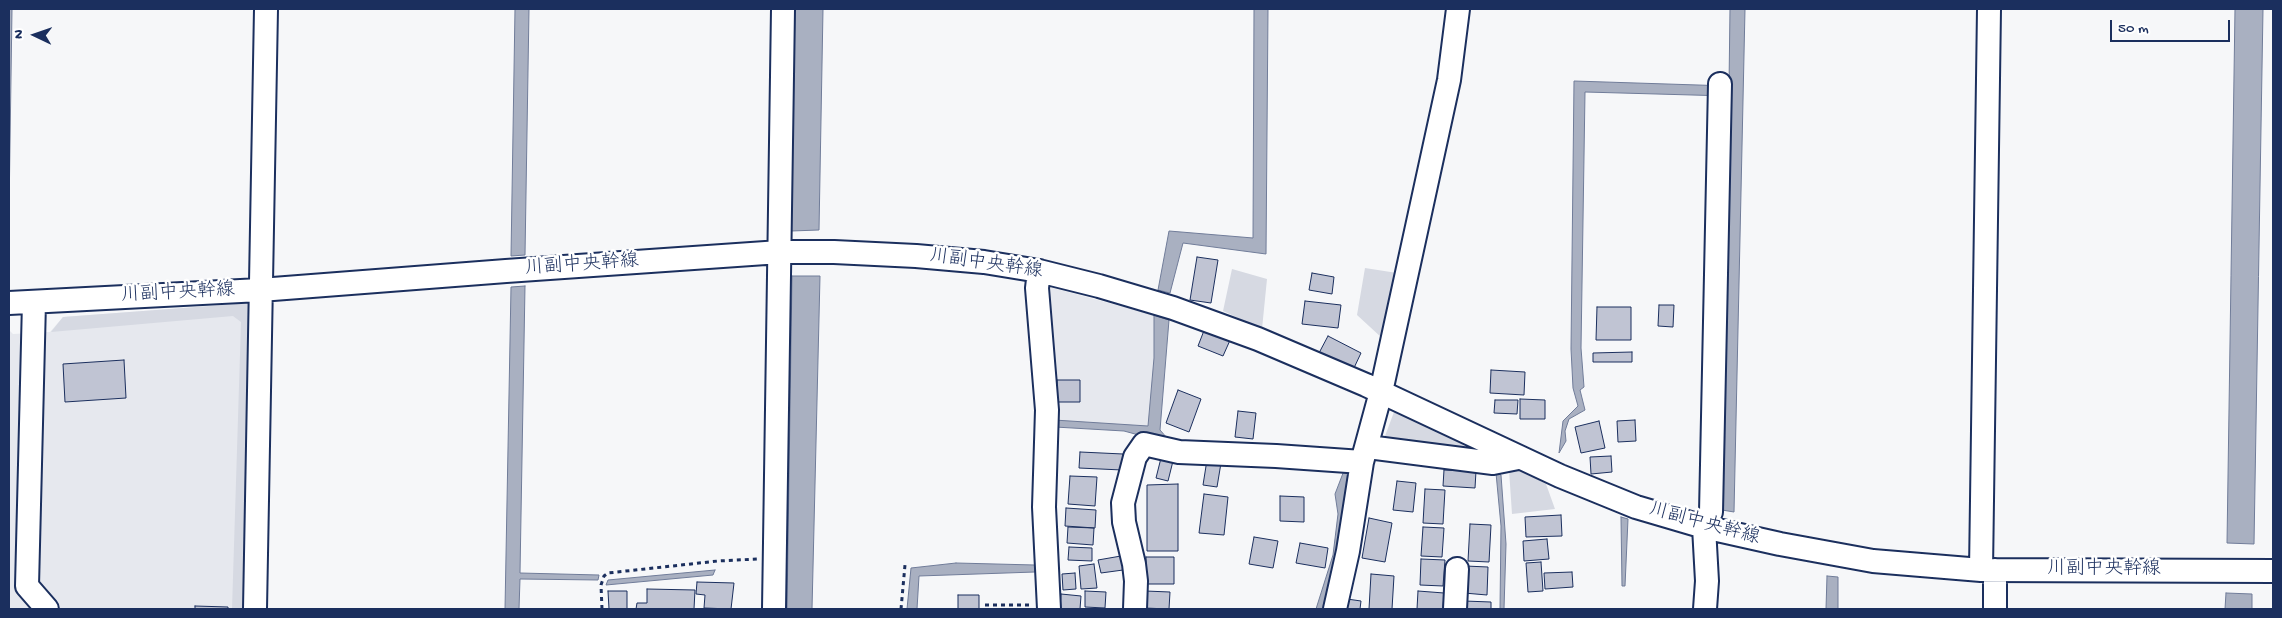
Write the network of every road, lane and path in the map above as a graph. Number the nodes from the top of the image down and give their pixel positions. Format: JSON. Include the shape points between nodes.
{"nodes":[{"id":1,"x":266,"y":9,"type":"edge"},
{"id":2,"x":783,"y":9,"type":"edge"},
{"id":3,"x":1458,"y":9,"type":"edge"},
{"id":4,"x":1989,"y":9,"type":"edge"},
{"id":5,"x":1720,"y":92,"type":"dead end"},
{"id":6,"x":780,"y":252,"type":"junction"},
{"id":7,"x":1039,"y":271,"type":"junction"},
{"id":8,"x":260,"y":290,"type":"junction"},
{"id":9,"x":34,"y":302,"type":"junction"},
{"id":10,"x":9,"y":303,"type":"edge"},
{"id":11,"x":1381,"y":392,"type":"junction"},
{"id":12,"x":1365,"y":455,"type":"junction"},
{"id":13,"x":1518,"y":458,"type":"junction"},
{"id":14,"x":1704,"y":527,"type":"junction"},
{"id":15,"x":775,"y":558,"type":"junction"},
{"id":16,"x":905,"y":565,"type":"dead end"},
{"id":17,"x":1457,"y":569,"type":"dead end"},
{"id":18,"x":1988,"y":570,"type":"junction"},
{"id":19,"x":2273,"y":572,"type":"edge"},
{"id":20,"x":18,"y":587,"type":"edge"},
{"id":21,"x":985,"y":605,"type":"dead end"},
{"id":22,"x":1048,"y":607,"type":"edge"},
{"id":23,"x":47,"y":609,"type":"edge"},
{"id":24,"x":255,"y":609,"type":"edge"},
{"id":25,"x":602,"y":609,"type":"edge"},
{"id":26,"x":774,"y":609,"type":"edge"},
{"id":27,"x":901,"y":609,"type":"edge"},
{"id":28,"x":1135,"y":609,"type":"edge"},
{"id":29,"x":1335,"y":609,"type":"edge"},
{"id":30,"x":1455,"y":609,"type":"edge"},
{"id":31,"x":1705,"y":609,"type":"edge"},
{"id":32,"x":1995,"y":609,"type":"edge"}],
"edges":[{"from":1,"to":8,"type":"street"},
{"from":2,"to":6,"type":"street"},
{"from":3,"to":11,"type":"street","via":[[1449,80]]},
{"from":4,"to":18,"type":"street"},
{"from":5,"to":14,"type":"street","via":[[1711,512]]},
{"from":6,"to":7,"type":"street","name":"川副中央幹線","via":[[916,256]]},
{"from":6,"to":8,"type":"street","name":"川副中央幹線"},
{"from":6,"to":15,"type":"street"},
{"from":7,"to":11,"type":"street","name":"川副中央幹線","via":[[1173,308],[1258,339]]},
{"from":7,"to":22,"type":"street","via":[[1037,288],[1047,410],[1044,507]]},
{"from":8,"to":9,"type":"street","name":"川副中央幹線"},
{"from":8,"to":24,"type":"street"},
{"from":9,"to":10,"type":"street","name":"川副中央幹線"},
{"from":9,"to":20,"type":"street"},
{"from":11,"to":12,"type":"street"},
{"from":11,"to":13,"type":"street","name":"川副中央幹線"},
{"from":12,"to":13,"type":"street","via":[[1493,463]]},
{"from":12,"to":28,"type":"street","via":[[1179,452],[1144,444],[1135,457],[1123,503],[1136,581]]},
{"from":12,"to":29,"type":"street"},
{"from":13,"to":14,"type":"street","name":"川副中央幹線","via":[[1636,507]]},
{"from":14,"to":18,"type":"street","name":"川副中央幹線","via":[[1873,561]]},
{"from":14,"to":31,"type":"street"},
{"from":15,"to":25,"type":"path","via":[[718,560],[608,573],[601,585]]},
{"from":15,"to":26,"type":"street"},
{"from":16,"to":27,"type":"path"},
{"from":17,"to":30,"type":"street"},
{"from":18,"to":19,"type":"street","name":"川副中央幹線"},
{"from":18,"to":32,"type":"street"},
{"from":20,"to":23,"type":"street"},
{"from":21,"to":22,"type":"path"}]}
